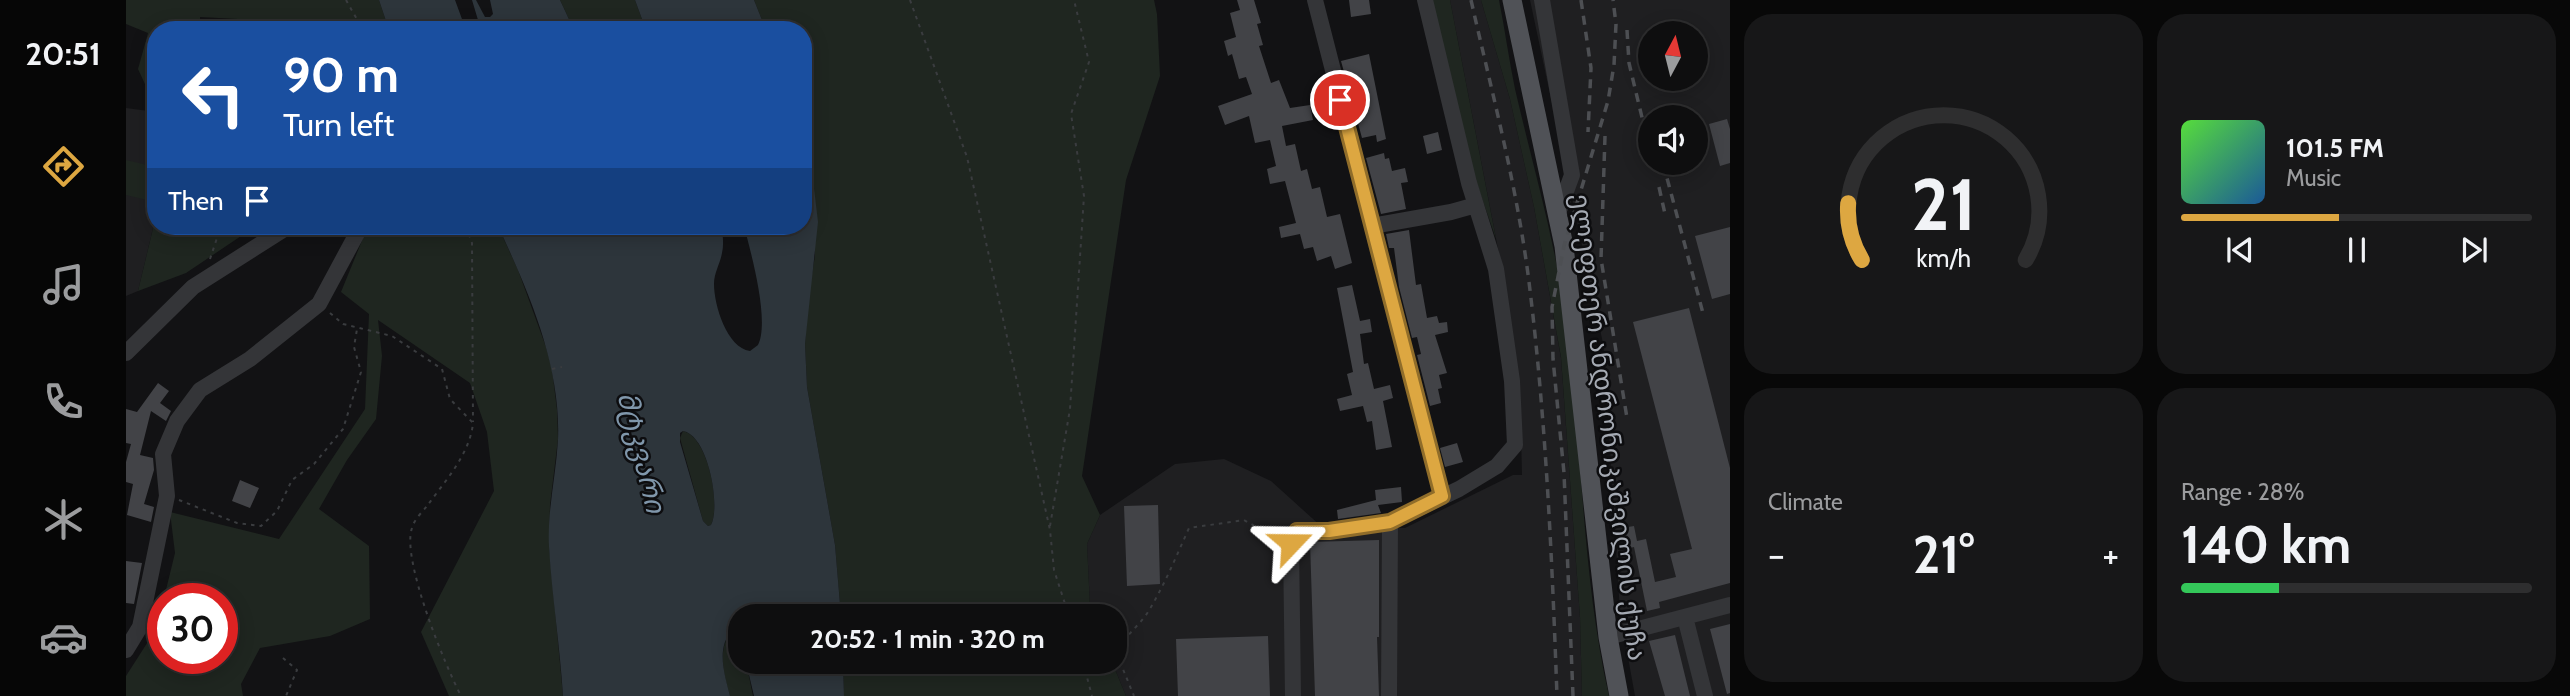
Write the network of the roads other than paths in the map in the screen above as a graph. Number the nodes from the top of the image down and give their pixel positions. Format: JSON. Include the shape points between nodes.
{"nodes":[{"id":1,"x":1315,"y":0,"type":"edge"},
{"id":2,"x":1424,"y":0,"type":"edge"},
{"id":3,"x":1512,"y":0,"type":"edge"},
{"id":4,"x":1542,"y":0,"type":"edge"},
{"id":5,"x":1476,"y":205,"type":"junction"},
{"id":6,"x":1558,"y":213,"type":"junction"},
{"id":7,"x":1372,"y":226,"type":"junction"},
{"id":8,"x":275,"y":235,"type":"edge"},
{"id":9,"x":356,"y":235,"type":"edge"},
{"id":10,"x":126,"y":353,"type":"edge"},
{"id":11,"x":1442,"y":496,"type":"junction"},
{"id":12,"x":1390,"y":522,"type":"junction"},
{"id":13,"x":1730,"y":605,"type":"edge"},
{"id":14,"x":1685,"y":617,"type":"junction"},
{"id":15,"x":1608,"y":637,"type":"junction"},
{"id":16,"x":126,"y":650,"type":"edge"},
{"id":17,"x":1293,"y":696,"type":"edge"},
{"id":18,"x":1389,"y":696,"type":"edge"},
{"id":19,"x":1619,"y":696,"type":"edge"},
{"id":20,"x":1705,"y":696,"type":"edge"}],
"edges":[{"from":1,"to":7,"type":"street"},
{"from":2,"to":5,"type":"street"},
{"from":3,"to":6,"type":"main road","name":"ელეფთერ ანდრონიკაშვილის ქუჩა"},
{"from":4,"to":6,"type":"street","via":[[1572,175]]},
{"from":5,"to":7,"type":"street"},
{"from":5,"to":11,"type":"street","via":[[1496,269],[1512,381],[1515,445],[1497,466]]},
{"from":6,"to":15,"type":"main road","name":"ელეფთერ ანდრონიკაშვილის ქუჩა"},
{"from":7,"to":11,"type":"street"},
{"from":8,"to":10,"type":"street","via":[[193,287]]},
{"from":9,"to":16,"type":"street","via":[[319,304],[250,359],[200,390],[177,421],[163,454],[167,496],[140,627]]},
{"from":11,"to":12,"type":"street"},
{"from":12,"to":17,"type":"street","via":[[1297,531],[1291,543]]},
{"from":12,"to":18,"type":"street"},
{"from":13,"to":14,"type":"street"},
{"from":14,"to":15,"type":"street"},
{"from":14,"to":20,"type":"street"},
{"from":15,"to":19,"type":"main road","name":"ელეფთერ ანდრონიკაშვილის ქუჩა"}]}
